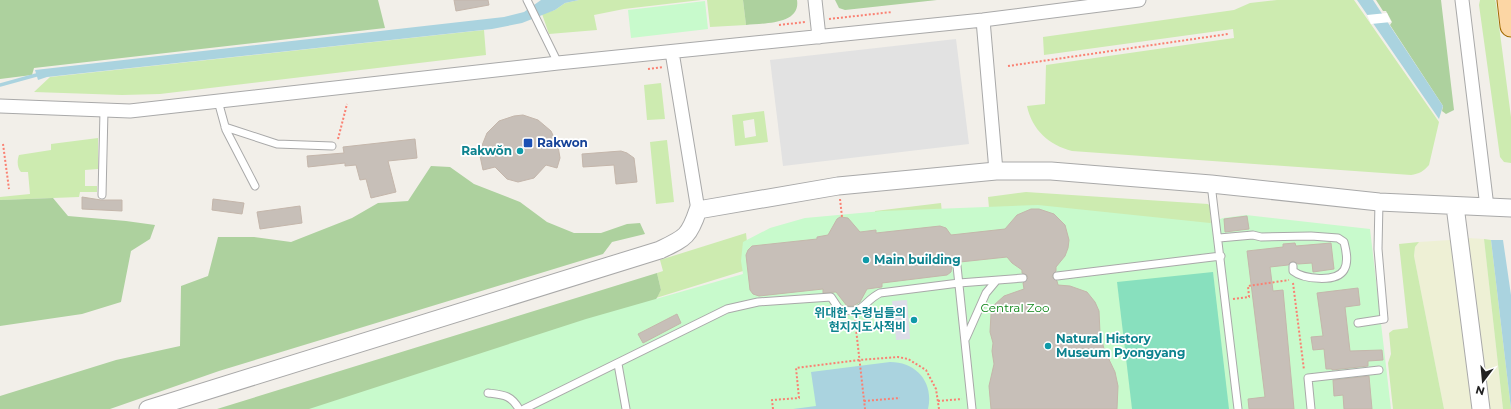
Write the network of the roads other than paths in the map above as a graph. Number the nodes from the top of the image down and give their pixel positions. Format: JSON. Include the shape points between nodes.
{"nodes":[{"id":1,"x":528,"y":0,"type":"edge"},
{"id":2,"x":815,"y":0,"type":"edge"},
{"id":3,"x":1138,"y":0,"type":"edge"},
{"id":4,"x":1462,"y":0,"type":"edge"},
{"id":5,"x":1508,"y":0,"type":"edge"},
{"id":6,"x":983,"y":20,"type":"junction"},
{"id":7,"x":1511,"y":26,"type":"edge"},
{"id":8,"x":819,"y":37,"type":"junction"},
{"id":9,"x":672,"y":52,"type":"junction"},
{"id":10,"x":558,"y":63,"type":"junction"},
{"id":11,"x":218,"y":101,"type":"junction"},
{"id":12,"x":0,"y":106,"type":"edge"},
{"id":13,"x":104,"y":111,"type":"junction"},
{"id":14,"x":224,"y":127,"type":"junction"},
{"id":15,"x":332,"y":146,"type":"road end"},
{"id":16,"x":996,"y":171,"type":"junction"},
{"id":17,"x":1211,"y":184,"type":"junction"},
{"id":18,"x":255,"y":186,"type":"dead end"},
{"id":19,"x":102,"y":195,"type":"dead end"},
{"id":20,"x":1379,"y":202,"type":"junction"},
{"id":21,"x":1455,"y":206,"type":"junction"},
{"id":22,"x":1487,"y":207,"type":"junction"},
{"id":23,"x":1511,"y":208,"type":"edge"},
{"id":24,"x":698,"y":210,"type":"junction"},
{"id":25,"x":1219,"y":238,"type":"junction"},
{"id":26,"x":1221,"y":256,"type":"junction"},
{"id":27,"x":957,"y":266,"type":"dead end"},
{"id":28,"x":1293,"y":266,"type":"dead end"},
{"id":29,"x":1057,"y":276,"type":"dead end"},
{"id":30,"x":1023,"y":278,"type":"dead end"},
{"id":31,"x":996,"y":281,"type":"junction"},
{"id":32,"x":959,"y":283,"type":"junction"},
{"id":33,"x":1358,"y":323,"type":"dead end"},
{"id":34,"x":965,"y":340,"type":"junction"},
{"id":35,"x":618,"y":364,"type":"junction"},
{"id":36,"x":1379,"y":370,"type":"dead end"},
{"id":37,"x":488,"y":393,"type":"dead end"},
{"id":38,"x":148,"y":409,"type":"edge"},
{"id":39,"x":519,"y":409,"type":"edge"},
{"id":40,"x":524,"y":409,"type":"edge"},
{"id":41,"x":626,"y":409,"type":"edge"},
{"id":42,"x":972,"y":409,"type":"edge"},
{"id":43,"x":1238,"y":409,"type":"edge"},
{"id":44,"x":1311,"y":409,"type":"edge"},
{"id":45,"x":1481,"y":409,"type":"edge"}],
"edges":[{"from":1,"to":10,"type":"lane"},
{"from":2,"to":8,"type":"street"},
{"from":3,"to":6,"type":"street"},
{"from":4,"to":22,"type":"street"},
{"from":5,"to":7,"type":"main road"},
{"from":6,"to":8,"type":"street"},
{"from":6,"to":16,"type":"street"},
{"from":8,"to":9,"type":"street"},
{"from":9,"to":10,"type":"street"},
{"from":9,"to":24,"type":"street"},
{"from":10,"to":11,"type":"street"},
{"from":11,"to":13,"type":"street","via":[[130,111]]},
{"from":11,"to":14,"type":"lane"},
{"from":12,"to":13,"type":"street"},
{"from":13,"to":19,"type":"lane"},
{"from":14,"to":15,"type":"lane","via":[[277,144]]},
{"from":14,"to":18,"type":"lane"},
{"from":16,"to":17,"type":"street","via":[[1052,171]]},
{"from":16,"to":24,"type":"street","via":[[838,186]]},
{"from":17,"to":20,"type":"street"},
{"from":17,"to":25,"type":"lane"},
{"from":20,"to":21,"type":"street"},
{"from":20,"to":33,"type":"lane","via":[[1378,249],[1384,319]]},
{"from":21,"to":22,"type":"street"},
{"from":21,"to":45,"type":"street"},
{"from":22,"to":23,"type":"street"},
{"from":24,"to":38,"type":"street","via":[[692,228],[682,239],[660,250]]},
{"from":25,"to":26,"type":"lane"},
{"from":25,"to":28,"type":"lane","via":[[1252,235],[1261,238],[1311,236],[1338,238],[1344,242],[1346,262],[1340,274],[1306,277],[1293,271]]},
{"from":26,"to":29,"type":"lane"},
{"from":26,"to":43,"type":"lane"},
{"from":27,"to":32,"type":"lane"},
{"from":30,"to":31,"type":"lane"},
{"from":31,"to":32,"type":"lane"},
{"from":31,"to":34,"type":"lane","via":[[986,293]]},
{"from":32,"to":34,"type":"lane"},
{"from":32,"to":35,"type":"lane","via":[[880,293],[871,298],[866,306],[854,311],[839,309],[831,297],[758,302],[728,308]]},
{"from":34,"to":42,"type":"lane"},
{"from":35,"to":40,"type":"lane"},
{"from":35,"to":41,"type":"lane"},
{"from":36,"to":44,"type":"lane","via":[[1308,378]]},
{"from":37,"to":39,"type":"lane","via":[[514,399]]}]}
